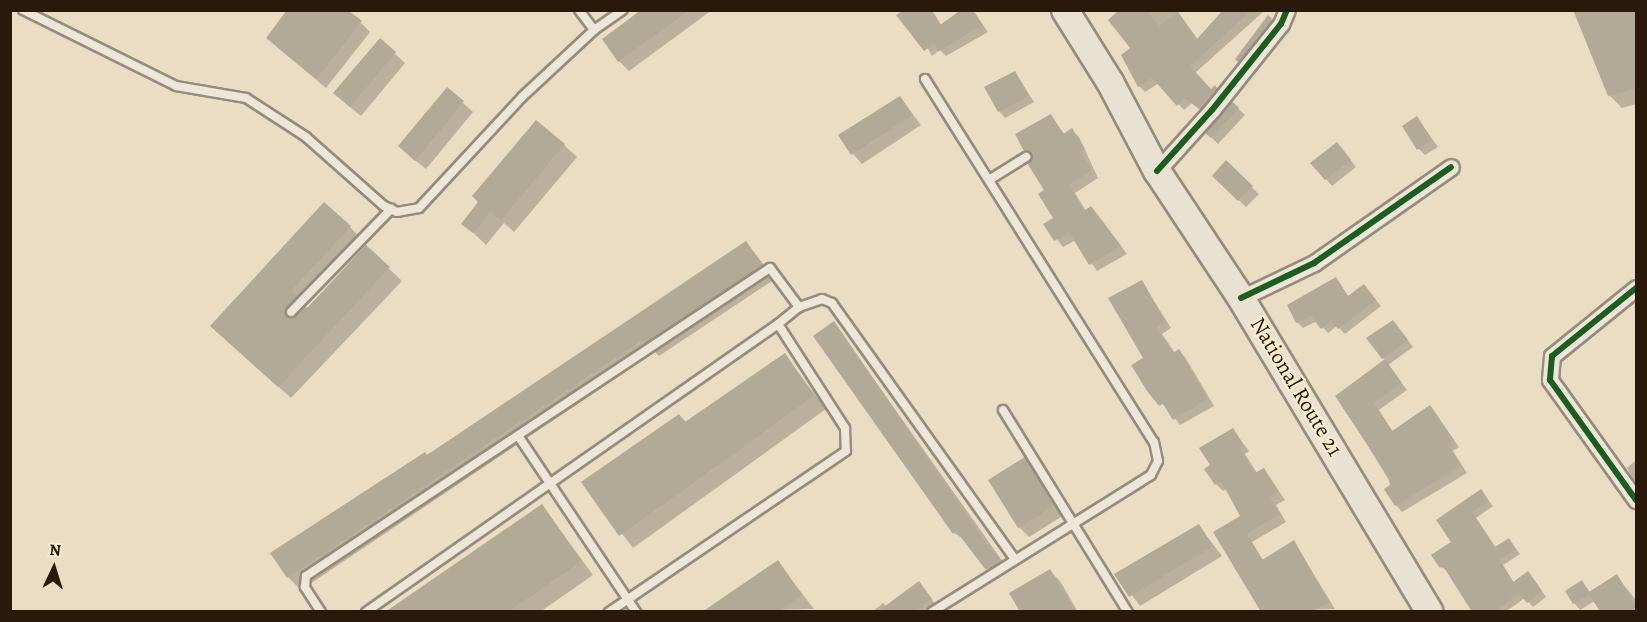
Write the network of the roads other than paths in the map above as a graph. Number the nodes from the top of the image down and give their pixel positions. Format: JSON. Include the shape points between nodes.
{"nodes":[{"id":1,"x":23,"y":10,"type":"edge"},
{"id":2,"x":579,"y":10,"type":"edge"},
{"id":3,"x":623,"y":10,"type":"edge"},
{"id":4,"x":1065,"y":10,"type":"edge"},
{"id":5,"x":1287,"y":10,"type":"edge"},
{"id":6,"x":594,"y":30,"type":"junction"},
{"id":7,"x":925,"y":79,"type":"dead end"},
{"id":8,"x":1026,"y":158,"type":"dead end"},
{"id":9,"x":1451,"y":167,"type":"dead end"},
{"id":10,"x":1156,"y":171,"type":"junction"},
{"id":11,"x":989,"y":180,"type":"junction"},
{"id":12,"x":391,"y":209,"type":"junction"},
{"id":13,"x":1636,"y":288,"type":"edge"},
{"id":14,"x":1241,"y":298,"type":"junction"},
{"id":15,"x":799,"y":308,"type":"junction"},
{"id":16,"x":291,"y":312,"type":"dead end"},
{"id":17,"x":778,"y":324,"type":"junction"},
{"id":18,"x":1003,"y":410,"type":"dead end"},
{"id":19,"x":519,"y":437,"type":"junction"},
{"id":20,"x":550,"y":484,"type":"junction"},
{"id":21,"x":1636,"y":500,"type":"edge"},
{"id":22,"x":1074,"y":522,"type":"junction"},
{"id":23,"x":1015,"y":560,"type":"junction"},
{"id":24,"x":627,"y":598,"type":"junction"},
{"id":25,"x":321,"y":612,"type":"edge"},
{"id":26,"x":366,"y":612,"type":"edge"},
{"id":27,"x":609,"y":612,"type":"edge"},
{"id":28,"x":636,"y":612,"type":"edge"},
{"id":29,"x":932,"y":612,"type":"edge"},
{"id":30,"x":1128,"y":612,"type":"edge"},
{"id":31,"x":1430,"y":612,"type":"edge"}],
"edges":[{"from":1,"to":12,"type":"lane","via":[[176,86],[246,98],[306,137]]},
{"from":2,"to":6,"type":"lane"},
{"from":3,"to":6,"type":"lane"},
{"from":4,"to":10,"type":"highway","name":"National Route 21","via":[[1110,82]]},
{"from":5,"to":10,"type":"street","via":[[1212,110]]},
{"from":6,"to":12,"type":"lane","via":[[522,97],[419,208],[409,212]]},
{"from":7,"to":11,"type":"lane"},
{"from":8,"to":11,"type":"lane"},
{"from":9,"to":14,"type":"street","via":[[1314,263]]},
{"from":10,"to":14,"type":"highway","name":"National Route 21"},
{"from":11,"to":22,"type":"lane","via":[[1158,453],[1151,475]]},
{"from":12,"to":16,"type":"lane"},
{"from":13,"to":21,"type":"street","via":[[1552,356],[1550,380]]},
{"from":14,"to":31,"type":"highway","name":"National Route 21"},
{"from":15,"to":17,"type":"lane"},
{"from":15,"to":19,"type":"lane","via":[[770,268]]},
{"from":15,"to":23,"type":"lane","via":[[822,299],[832,303]]},
{"from":17,"to":20,"type":"lane"},
{"from":17,"to":24,"type":"lane","via":[[845,428],[846,451]]},
{"from":18,"to":22,"type":"lane"},
{"from":19,"to":20,"type":"lane"},
{"from":19,"to":25,"type":"lane","via":[[306,576],[305,587]]},
{"from":20,"to":24,"type":"lane"},
{"from":20,"to":26,"type":"lane"},
{"from":22,"to":23,"type":"lane"},
{"from":22,"to":30,"type":"lane"},
{"from":23,"to":29,"type":"lane"},
{"from":24,"to":27,"type":"lane"},
{"from":24,"to":28,"type":"lane"}]}
